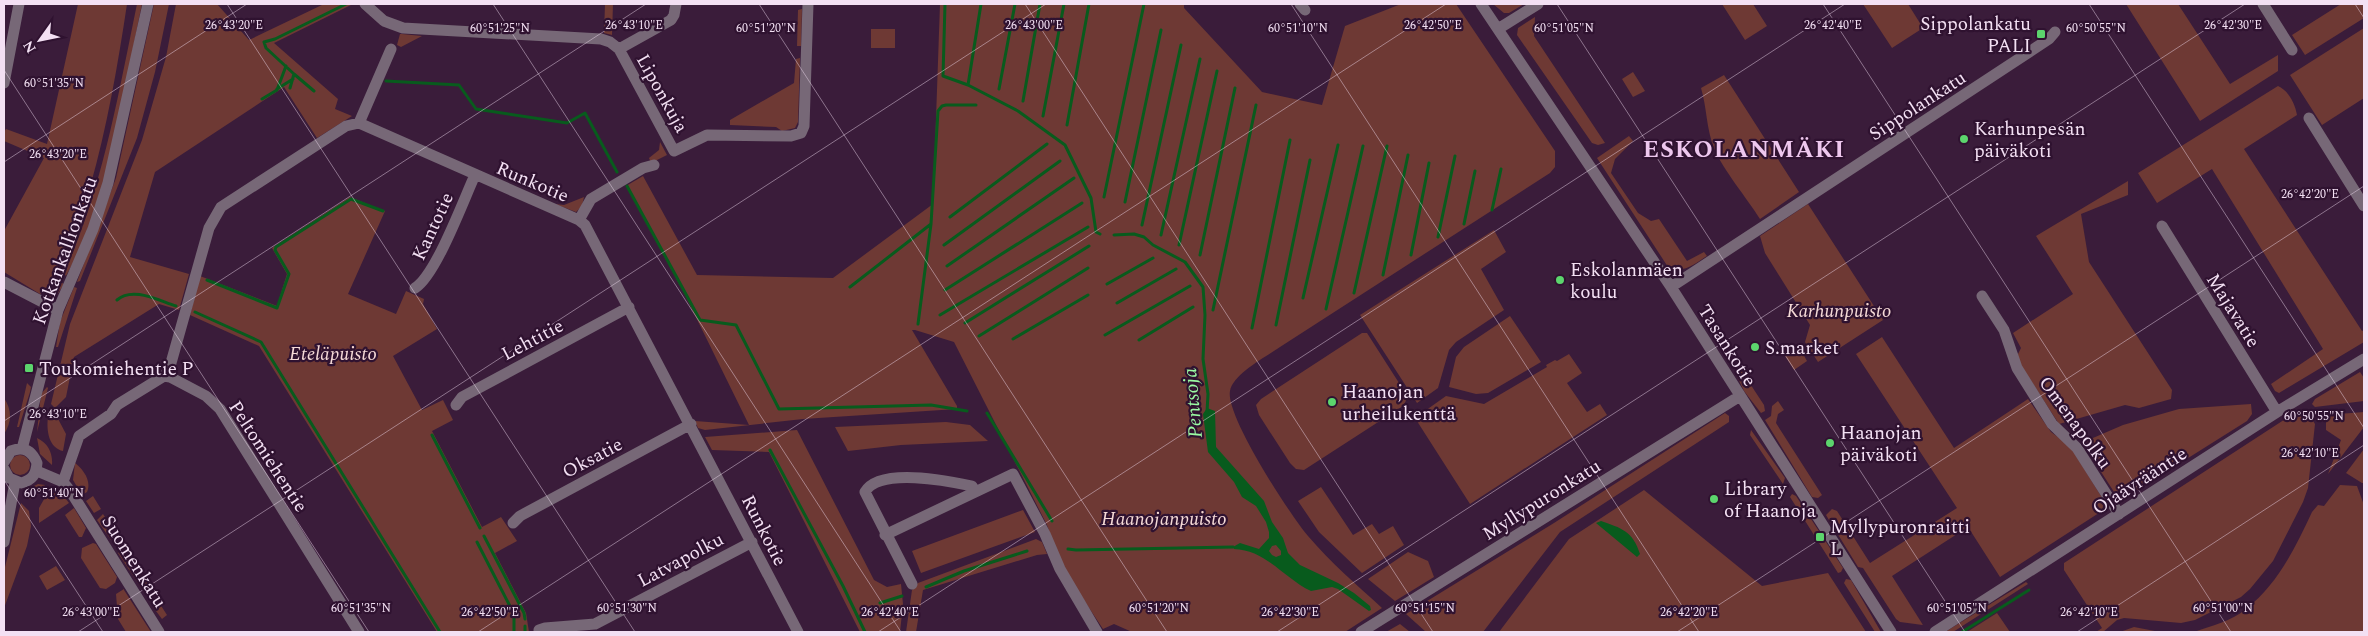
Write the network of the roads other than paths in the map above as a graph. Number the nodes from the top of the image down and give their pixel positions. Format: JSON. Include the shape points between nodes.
{"nodes":[{"id":1,"x":19,"y":4,"type":"edge"},
{"id":2,"x":148,"y":4,"type":"edge"},
{"id":3,"x":365,"y":4,"type":"edge"},
{"id":4,"x":676,"y":4,"type":"edge"},
{"id":5,"x":808,"y":4,"type":"edge"},
{"id":6,"x":1481,"y":4,"type":"edge"},
{"id":7,"x":1538,"y":4,"type":"edge"},
{"id":8,"x":2263,"y":4,"type":"edge"},
{"id":9,"x":1498,"y":29,"type":"junction"},
{"id":10,"x":2055,"y":32,"type":"dead end"},
{"id":11,"x":391,"y":49,"type":"dead end"},
{"id":12,"x":619,"y":49,"type":"junction"},
{"id":13,"x":2292,"y":50,"type":"dead end"},
{"id":14,"x":4,"y":83,"type":"edge"},
{"id":15,"x":2309,"y":118,"type":"dead end"},
{"id":16,"x":359,"y":123,"type":"junction"},
{"id":17,"x":654,"y":165,"type":"dead end"},
{"id":18,"x":475,"y":176,"type":"junction"},
{"id":19,"x":2363,"y":201,"type":"edge"},
{"id":20,"x":579,"y":220,"type":"junction"},
{"id":21,"x":2162,"y":226,"type":"dead end"},
{"id":22,"x":4,"y":282,"type":"edge"},
{"id":23,"x":1671,"y":287,"type":"junction"},
{"id":24,"x":416,"y":288,"type":"dead end"},
{"id":25,"x":1982,"y":296,"type":"dead end"},
{"id":26,"x":629,"y":307,"type":"junction"},
{"id":27,"x":58,"y":310,"type":"junction"},
{"id":28,"x":2364,"y":359,"type":"edge"},
{"id":29,"x":164,"y":376,"type":"junction"},
{"id":30,"x":1740,"y":396,"type":"junction"},
{"id":31,"x":456,"y":405,"type":"dead end"},
{"id":32,"x":2277,"y":412,"type":"junction"},
{"id":33,"x":691,"y":424,"type":"junction"},
{"id":34,"x":22,"y":449,"type":"junction"},
{"id":35,"x":4,"y":462,"type":"edge"},
{"id":36,"x":4,"y":469,"type":"edge"},
{"id":37,"x":37,"y":471,"type":"junction"},
{"id":38,"x":15,"y":482,"type":"junction"},
{"id":39,"x":63,"y":482,"type":"junction"},
{"id":40,"x":975,"y":492,"type":"junction"},
{"id":41,"x":2120,"y":514,"type":"junction"},
{"id":42,"x":513,"y":523,"type":"dead end"},
{"id":43,"x":886,"y":535,"type":"junction"},
{"id":44,"x":4,"y":542,"type":"edge"},
{"id":45,"x":752,"y":542,"type":"junction"},
{"id":46,"x":912,"y":584,"type":"dead end"},
{"id":47,"x":539,"y":630,"type":"dead end"},
{"id":48,"x":159,"y":632,"type":"edge"},
{"id":49,"x":359,"y":632,"type":"edge"},
{"id":50,"x":798,"y":632,"type":"edge"},
{"id":51,"x":1097,"y":632,"type":"edge"},
{"id":52,"x":1361,"y":632,"type":"edge"},
{"id":53,"x":1891,"y":632,"type":"edge"},
{"id":54,"x":1935,"y":632,"type":"edge"}],
"edges":[{"from":1,"to":14,"type":"street"},
{"from":2,"to":27,"type":"street","name":"Kotkankallionkatu","via":[[108,184],[93,229]]},
{"from":3,"to":12,"type":"street","name":"Liponkuja","via":[[384,21],[398,27],[602,39]]},
{"from":4,"to":12,"type":"street","via":[[671,20]]},
{"from":5,"to":12,"type":"street","name":"Liponkuja","via":[[804,126],[802,133],[791,136],[708,134],[674,151]]},
{"from":6,"to":9,"type":"street","name":"Tasankotie"},
{"from":7,"to":9,"type":"street"},
{"from":8,"to":13,"type":"street"},
{"from":9,"to":23,"type":"street","name":"Tasankotie"},
{"from":10,"to":23,"type":"street","name":"Sippolankatu","via":[[2049,39]]},
{"from":11,"to":16,"type":"street"},
{"from":15,"to":19,"type":"street"},
{"from":16,"to":18,"type":"street","name":"Runkotie"},
{"from":16,"to":29,"type":"street","via":[[346,126],[231,199],[214,216],[171,367]]},
{"from":17,"to":20,"type":"street","via":[[591,199]]},
{"from":18,"to":20,"type":"street","name":"Runkotie"},
{"from":18,"to":24,"type":"street","name":"Kantotie","via":[[432,268]]},
{"from":20,"to":26,"type":"street","name":"Runkotie","via":[[588,230]]},
{"from":21,"to":32,"type":"street","name":"Majavatie"},
{"from":22,"to":27,"type":"street"},
{"from":23,"to":30,"type":"street","name":"Tasankotie"},
{"from":25,"to":41,"type":"street","name":"Omenapolku","via":[[2004,330],[2017,368],[2052,424],[2076,448]]},
{"from":26,"to":31,"type":"street","name":"Lehtitie","via":[[462,397]]},
{"from":26,"to":33,"type":"street","name":"Runkotie"},
{"from":27,"to":34,"type":"street","name":"Kotkankallionkatu"},
{"from":28,"to":32,"type":"street","name":"Ojaäyrääntie"},
{"from":29,"to":39,"type":"street","via":[[117,405],[111,414],[79,436]]},
{"from":29,"to":49,"type":"street","name":"Peltomiehentie","via":[[206,396],[220,409]]},
{"from":30,"to":52,"type":"street","name":"Myllypuronkatu"},
{"from":30,"to":53,"type":"street","name":"Tasankotie"},
{"from":32,"to":41,"type":"street","name":"Ojaäyrääntie"},
{"from":33,"to":42,"type":"street","name":"Oksatie","via":[[520,516]]},
{"from":33,"to":45,"type":"street","name":"Runkotie"},
{"from":34,"to":35,"type":"street","via":[[11,451]]},
{"from":34,"to":37,"type":"street","via":[[34,456]]},
{"from":36,"to":38,"type":"street"},
{"from":37,"to":38,"type":"street","via":[[27,482]]},
{"from":37,"to":39,"type":"street"},
{"from":38,"to":44,"type":"street"},
{"from":39,"to":48,"type":"street","name":"Suomenkatu"},
{"from":40,"to":43,"type":"street"},
{"from":40,"to":43,"type":"street","via":[[972,486],[947,480],[916,478],[887,479],[868,487],[865,492]]},
{"from":40,"to":51,"type":"street","via":[[1013,474],[1060,570]]},
{"from":41,"to":54,"type":"street","name":"Ojaäyrääntie"},
{"from":43,"to":46,"type":"street"},
{"from":45,"to":47,"type":"street","name":"Latvapolku","via":[[595,624]]},
{"from":45,"to":50,"type":"street","name":"Runkotie"}]}
